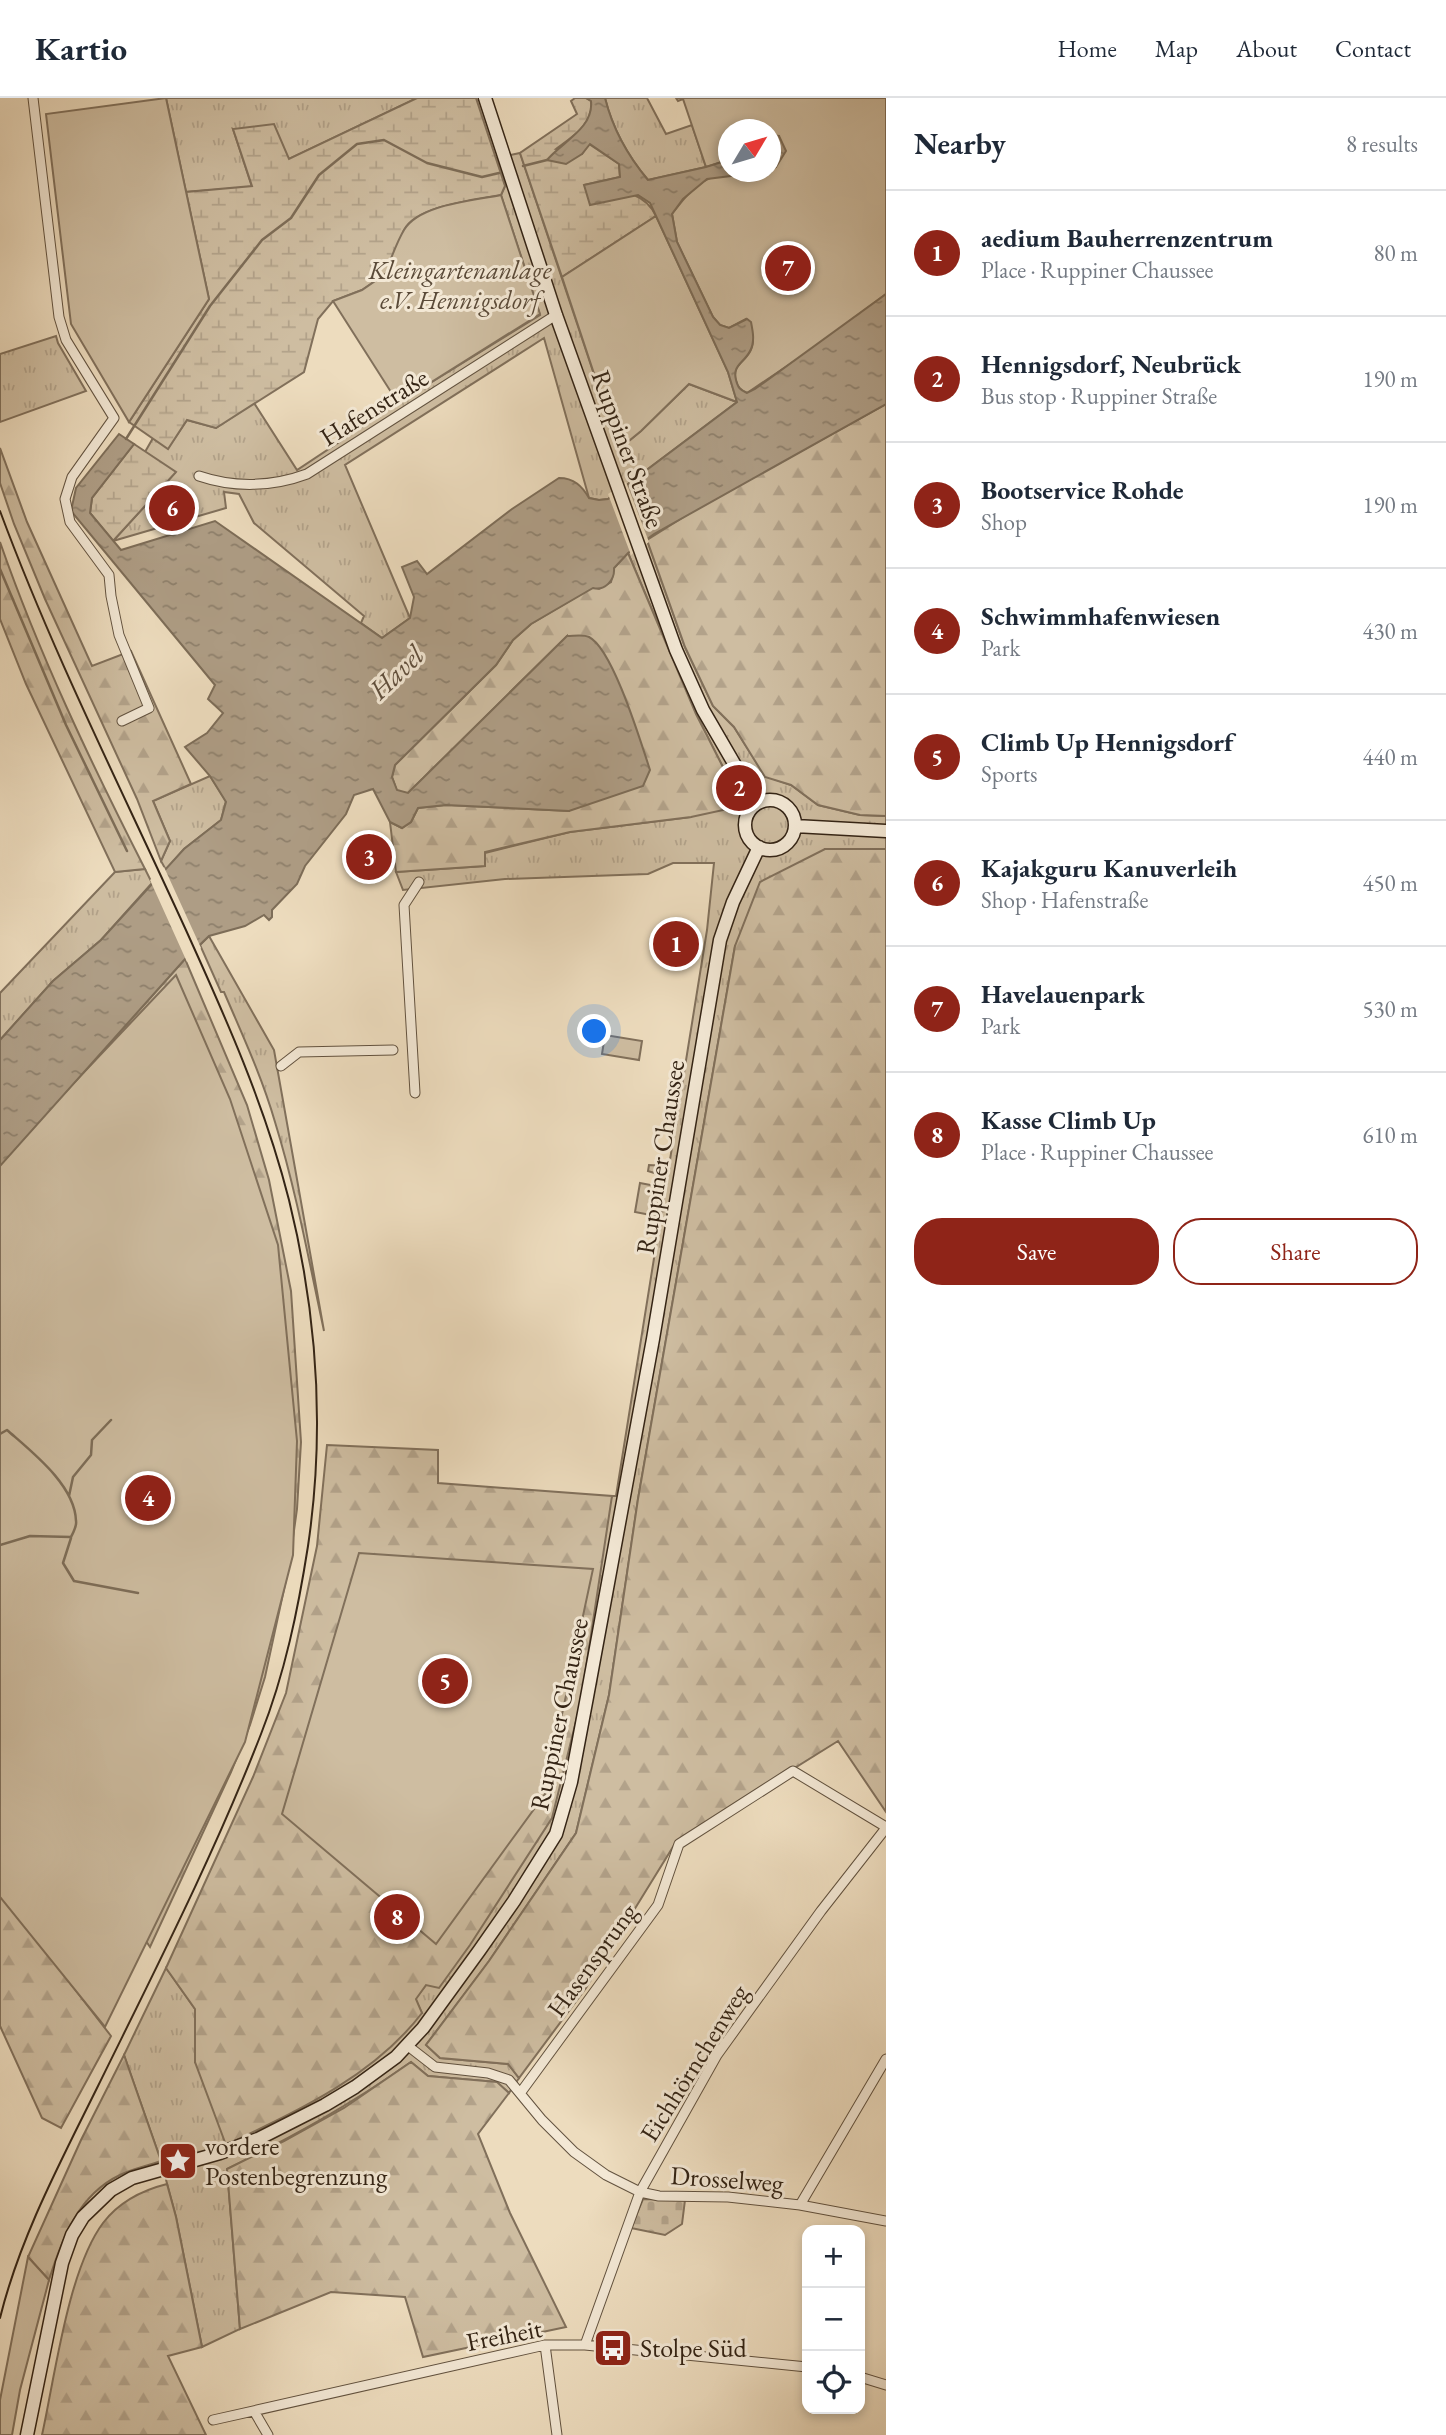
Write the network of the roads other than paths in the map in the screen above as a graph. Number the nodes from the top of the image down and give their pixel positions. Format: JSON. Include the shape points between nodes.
{"nodes":[{"id":1,"x":33,"y":98,"type":"edge"},
{"id":2,"x":485,"y":98,"type":"edge"},
{"id":3,"x":556,"y":315,"type":"junction"},
{"id":4,"x":199,"y":476,"type":"dead end"},
{"id":5,"x":122,"y":721,"type":"dead end"},
{"id":6,"x":757,"y":803,"type":"junction"},
{"id":7,"x":795,"y":826,"type":"junction"},
{"id":8,"x":886,"y":831,"type":"edge"},
{"id":9,"x":759,"y":847,"type":"junction"},
{"id":10,"x":419,"y":881,"type":"dead end"},
{"id":11,"x":393,"y":1050,"type":"dead end"},
{"id":12,"x":281,"y":1066,"type":"dead end"},
{"id":13,"x":415,"y":1093,"type":"dead end"},
{"id":14,"x":886,"y":1828,"type":"edge"},
{"id":15,"x":408,"y":2046,"type":"junction"},
{"id":16,"x":886,"y":2059,"type":"edge"},
{"id":17,"x":521,"y":2092,"type":"junction"},
{"id":18,"x":640,"y":2192,"type":"junction"},
{"id":19,"x":800,"y":2205,"type":"junction"},
{"id":20,"x":886,"y":2221,"type":"edge"},
{"id":21,"x":545,"y":2345,"type":"junction"},
{"id":22,"x":585,"y":2345,"type":"junction"},
{"id":23,"x":802,"y":2367,"type":"edge"},
{"id":24,"x":865,"y":2379,"type":"edge"},
{"id":25,"x":886,"y":2385,"type":"edge"},
{"id":26,"x":254,"y":2411,"type":"junction"},
{"id":27,"x":213,"y":2420,"type":"dead end"},
{"id":28,"x":27,"y":2435,"type":"edge"},
{"id":29,"x":268,"y":2435,"type":"edge"},
{"id":30,"x":557,"y":2435,"type":"edge"}],
"edges":[{"from":1,"to":5,"type":"street","via":[[59,317],[66,340],[114,418],[72,477],[65,499],[70,522],[109,575],[119,635],[149,708]]},
{"from":2,"to":3,"type":"main road","name":"Ruppiner Straße"},
{"from":3,"to":4,"type":"street","name":"Hafenstraße","via":[[307,474],[260,485]]},
{"from":3,"to":6,"type":"main road","name":"Ruppiner Straße","via":[[676,650],[703,710]]},
{"from":6,"to":7,"type":"main road","via":[[783,803]]},
{"from":6,"to":9,"type":"main road","via":[[745,823],[749,837]]},
{"from":7,"to":8,"type":"main road"},
{"from":7,"to":9,"type":"main road","via":[[783,846]]},
{"from":9,"to":15,"type":"main road","name":"Ruppiner Chaussee","via":[[720,940],[645,1380],[562,1818],[514,1901]]},
{"from":10,"to":13,"type":"street","via":[[404,905]]},
{"from":11,"to":12,"type":"street","via":[[299,1052]]},
{"from":14,"to":17,"type":"street","name":"Hasensprung","via":[[793,1771],[679,1844],[658,1905]]},
{"from":14,"to":18,"type":"street","name":"Eichhörnchenweg","via":[[717,2055]]},
{"from":15,"to":17,"type":"street","name":"Drosselweg","via":[[435,2067],[501,2076]]},
{"from":15,"to":28,"type":"main road","name":"Ruppiner Chaussee","via":[[355,2087],[279,2129],[236,2148],[145,2173],[102,2197],[72,2235],[62,2263]]},
{"from":16,"to":19,"type":"street"},
{"from":17,"to":18,"type":"street","name":"Drosselweg","via":[[574,2151],[606,2175]]},
{"from":18,"to":19,"type":"street","name":"Drosselweg"},
{"from":18,"to":22,"type":"street","name":"Eichhörnchenweg"},
{"from":19,"to":20,"type":"street","name":"Drosselweg"},
{"from":21,"to":22,"type":"street","name":"Freiheit"},
{"from":21,"to":26,"type":"street","name":"Freiheit"},
{"from":21,"to":30,"type":"street"},
{"from":22,"to":23,"type":"street","name":"Freiheit"},
{"from":24,"to":25,"type":"street"},
{"from":26,"to":27,"type":"street","name":"Freiheit"},
{"from":26,"to":29,"type":"street"}]}
